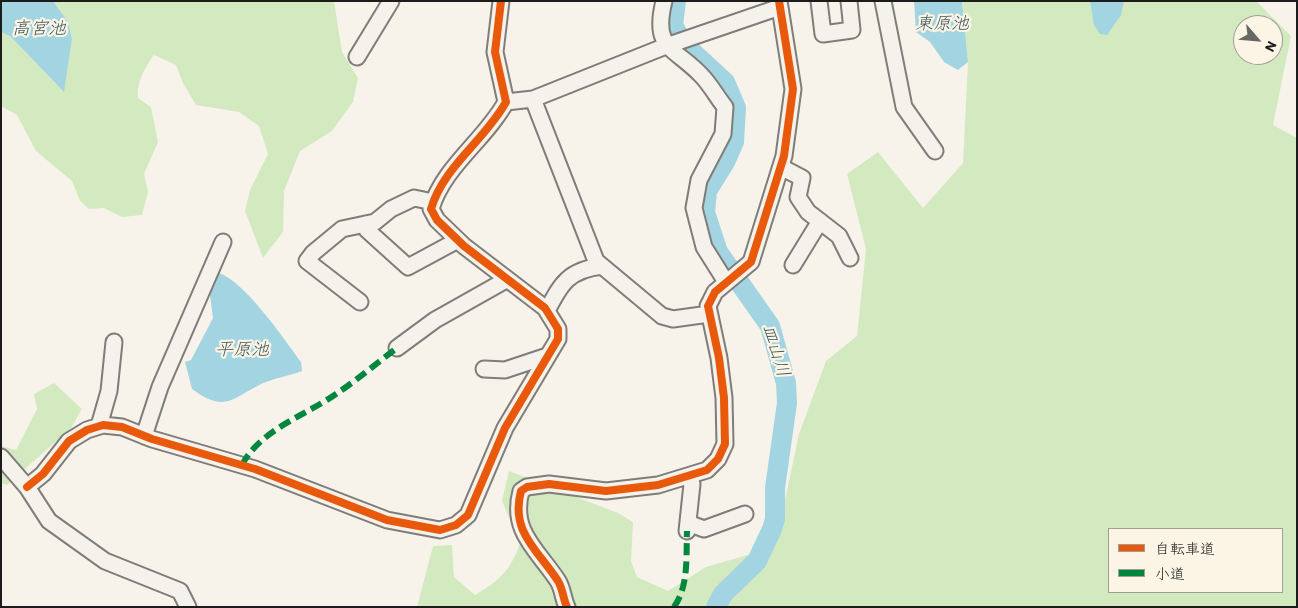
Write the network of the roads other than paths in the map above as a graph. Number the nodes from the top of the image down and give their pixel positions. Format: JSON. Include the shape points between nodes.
{"nodes":[{"id":1,"x":391,"y":1,"type":"edge"},
{"id":2,"x":501,"y":1,"type":"edge"},
{"id":3,"x":664,"y":1,"type":"edge"},
{"id":4,"x":819,"y":1,"type":"edge"},
{"id":5,"x":849,"y":1,"type":"edge"},
{"id":6,"x":883,"y":1,"type":"edge"},
{"id":7,"x":780,"y":4,"type":"edge"},
{"id":8,"x":666,"y":46,"type":"junction"},
{"id":9,"x":357,"y":57,"type":"dead end"},
{"id":10,"x":533,"y":99,"type":"junction"},
{"id":11,"x":506,"y":102,"type":"junction"},
{"id":12,"x":935,"y":151,"type":"dead end"},
{"id":13,"x":781,"y":167,"type":"junction"},
{"id":14,"x":432,"y":202,"type":"junction"},
{"id":15,"x":820,"y":221,"type":"junction"},
{"id":16,"x":364,"y":224,"type":"junction"},
{"id":17,"x":458,"y":240,"type":"junction"},
{"id":18,"x":223,"y":242,"type":"dead end"},
{"id":19,"x":850,"y":258,"type":"dead end"},
{"id":20,"x":793,"y":265,"type":"dead end"},
{"id":21,"x":602,"y":266,"type":"junction"},
{"id":22,"x":506,"y":280,"type":"junction"},
{"id":23,"x":726,"y":282,"type":"junction"},
{"id":24,"x":360,"y":302,"type":"dead end"},
{"id":25,"x":547,"y":311,"type":"junction"},
{"id":26,"x":709,"y":314,"type":"junction"},
{"id":27,"x":114,"y":342,"type":"dead end"},
{"id":28,"x":397,"y":348,"type":"dead end"},
{"id":29,"x":547,"y":356,"type":"junction"},
{"id":30,"x":484,"y":369,"type":"dead end"},
{"id":31,"x":99,"y":426,"type":"junction"},
{"id":32,"x":144,"y":436,"type":"junction"},
{"id":33,"x":1,"y":457,"type":"edge"},
{"id":34,"x":689,"y":477,"type":"junction"},
{"id":35,"x":27,"y":487,"type":"junction"},
{"id":36,"x":745,"y":514,"type":"dead end"},
{"id":37,"x":188,"y":607,"type":"edge"},
{"id":38,"x":567,"y":607,"type":"edge"}],
"edges":[{"from":1,"to":9,"type":"street"},
{"from":2,"to":11,"type":"street","via":[[495,52]]},
{"from":3,"to":8,"type":"street","via":[[661,25]]},
{"from":4,"to":5,"type":"street","via":[[823,34],[852,30]]},
{"from":6,"to":12,"type":"street","via":[[904,106]]},
{"from":7,"to":8,"type":"street"},
{"from":7,"to":13,"type":"street","via":[[793,89]]},
{"from":8,"to":10,"type":"street"},
{"from":8,"to":23,"type":"street","via":[[701,76],[724,107],[723,134],[698,180],[694,208],[704,247]]},
{"from":10,"to":11,"type":"street"},
{"from":10,"to":21,"type":"street","via":[[596,261]]},
{"from":11,"to":14,"type":"street","via":[[496,120],[436,192]]},
{"from":13,"to":15,"type":"street","via":[[802,178],[798,197],[808,212]]},
{"from":13,"to":23,"type":"street","via":[[751,262]]},
{"from":14,"to":16,"type":"street","via":[[414,198],[391,209],[375,222]]},
{"from":14,"to":17,"type":"street","via":[[431,209],[437,220]]},
{"from":15,"to":19,"type":"street","via":[[839,236]]},
{"from":15,"to":20,"type":"street"},
{"from":16,"to":17,"type":"street","via":[[408,267]]},
{"from":16,"to":24,"type":"street","via":[[342,229],[307,261]]},
{"from":17,"to":22,"type":"street"},
{"from":18,"to":32,"type":"street","via":[[160,388]]},
{"from":21,"to":25,"type":"street","via":[[576,272],[565,281]]},
{"from":21,"to":26,"type":"street","via":[[662,316]]},
{"from":22,"to":25,"type":"street"},
{"from":22,"to":28,"type":"street","via":[[435,320]]},
{"from":23,"to":26,"type":"street","via":[[715,292],[708,306]]},
{"from":25,"to":29,"type":"street","via":[[558,328],[558,339]]},
{"from":26,"to":34,"type":"street","via":[[724,398],[725,444],[718,459],[707,470]]},
{"from":27,"to":31,"type":"street","via":[[109,391]]},
{"from":29,"to":30,"type":"street","via":[[505,370]]},
{"from":29,"to":32,"type":"street","via":[[505,428],[468,515],[440,530],[386,520],[255,469]]},
{"from":31,"to":32,"type":"street","via":[[122,427]]},
{"from":31,"to":35,"type":"street","via":[[69,441],[43,474]]},
{"from":33,"to":35,"type":"street"},
{"from":34,"to":36,"type":"street","via":[[692,484],[687,527],[704,529]]},
{"from":34,"to":38,"type":"street","via":[[658,485],[606,491],[550,484],[521,491],[516,513],[524,534],[559,583]]},
{"from":35,"to":37,"type":"street","via":[[49,521],[105,560],[180,591]]}]}
